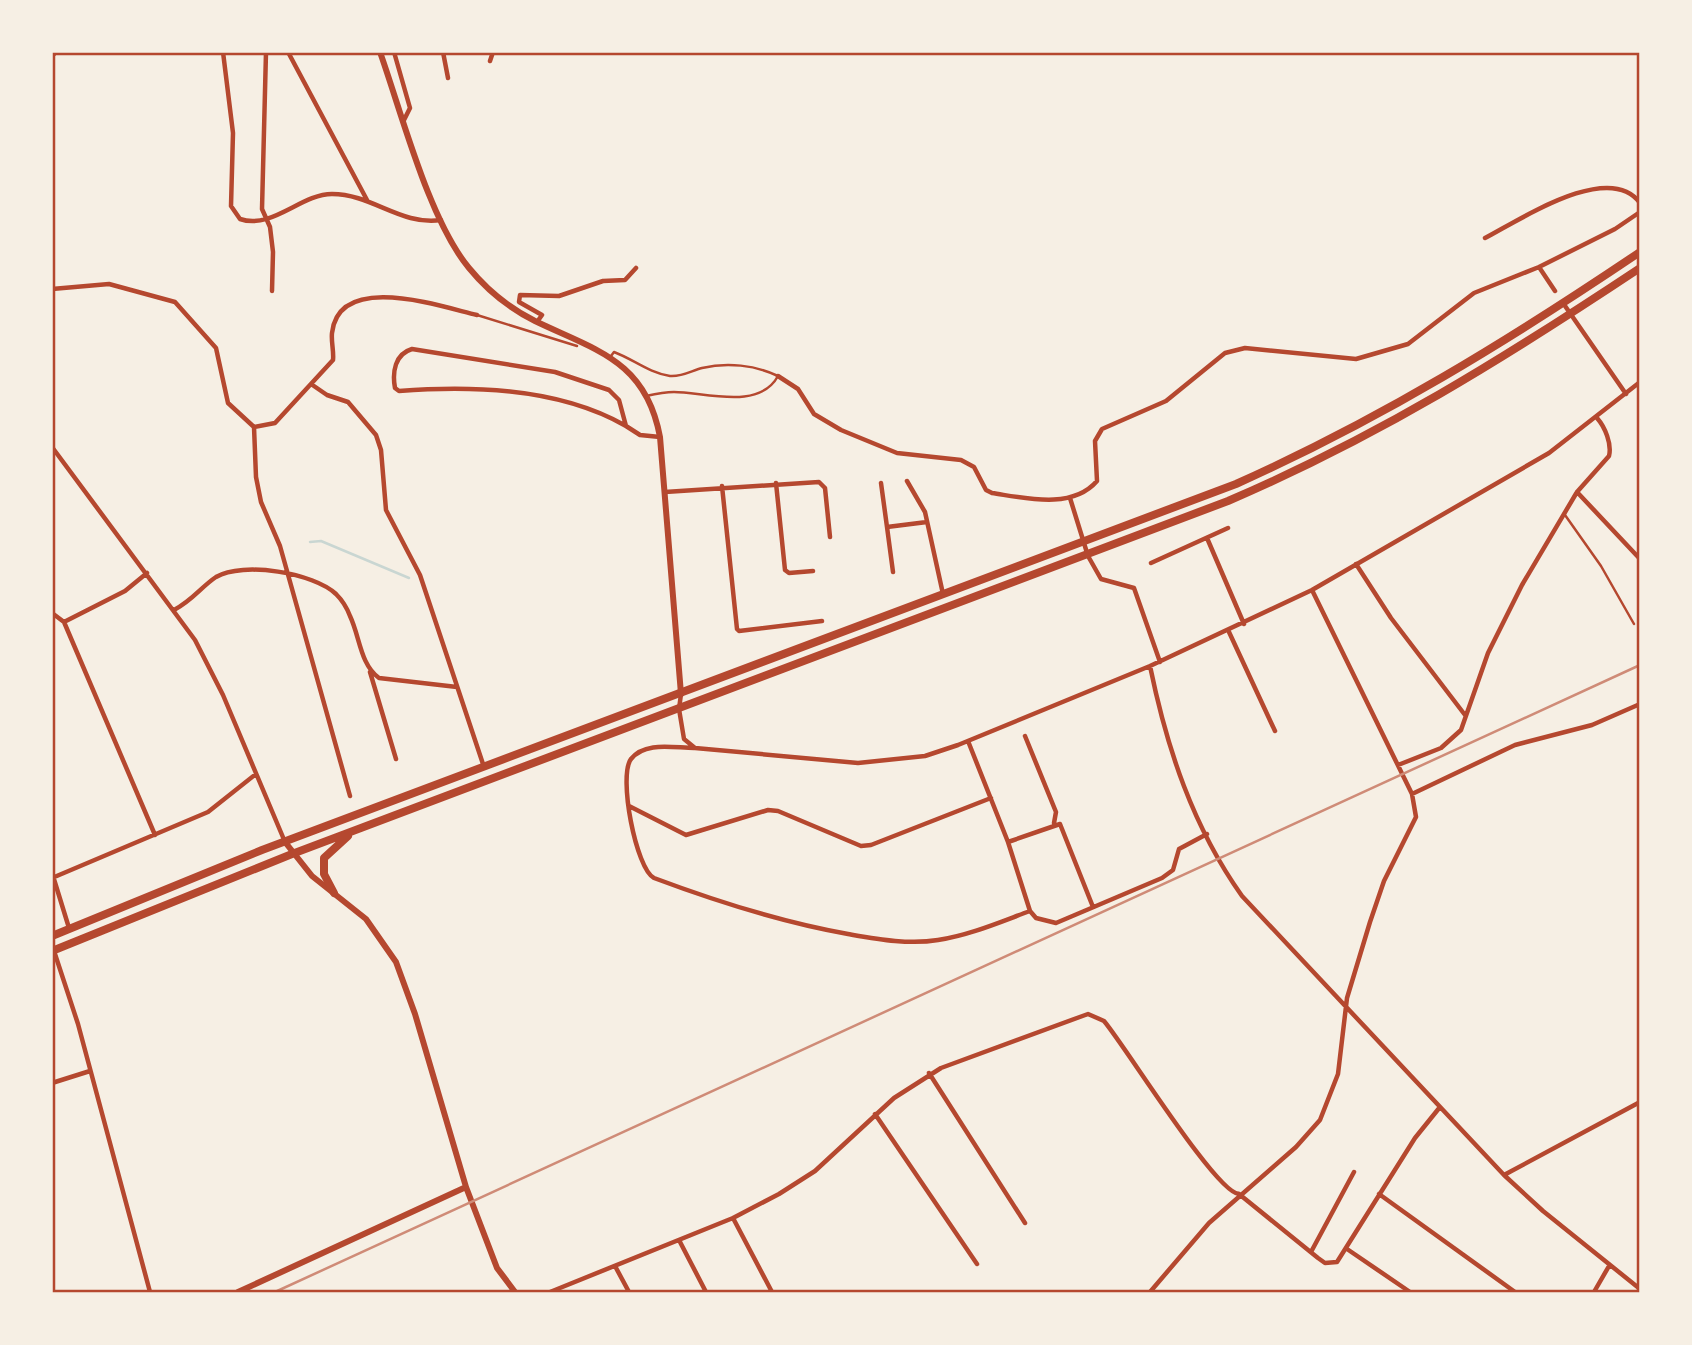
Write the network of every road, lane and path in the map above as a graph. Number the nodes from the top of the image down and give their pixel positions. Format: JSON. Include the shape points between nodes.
{"nodes":[{"id":1,"x":223,"y":52,"type":"edge"},
{"id":2,"x":266,"y":52,"type":"edge"},
{"id":3,"x":288,"y":52,"type":"edge"},
{"id":4,"x":380,"y":52,"type":"edge"},
{"id":5,"x":394,"y":52,"type":"edge"},
{"id":6,"x":443,"y":52,"type":"edge"},
{"id":7,"x":493,"y":52,"type":"edge"},
{"id":8,"x":489,"y":61,"type":"dead end"},
{"id":9,"x":448,"y":78,"type":"dead end"},
{"id":10,"x":404,"y":120,"type":"junction"},
{"id":11,"x":368,"y":200,"type":"junction"},
{"id":12,"x":1640,"y":203,"type":"edge"},
{"id":13,"x":1640,"y":212,"type":"edge"},
{"id":14,"x":267,"y":218,"type":"junction"},
{"id":15,"x":441,"y":220,"type":"junction"},
{"id":16,"x":1485,"y":238,"type":"dead end"},
{"id":17,"x":1640,"y":252,"type":"edge"},
{"id":18,"x":1539,"y":267,"type":"junction"},
{"id":19,"x":636,"y":268,"type":"dead end"},
{"id":20,"x":1640,"y":268,"type":"edge"},
{"id":21,"x":52,"y":289,"type":"edge"},
{"id":22,"x":1555,"y":290,"type":"dead end"},
{"id":23,"x":272,"y":291,"type":"dead end"},
{"id":24,"x":1563,"y":303,"type":"junction"},
{"id":25,"x":1571,"y":314,"type":"junction"},
{"id":26,"x":477,"y":315,"type":"joint"},
{"id":27,"x":537,"y":321,"type":"junction"},
{"id":28,"x":577,"y":346,"type":"dead end"},
{"id":29,"x":611,"y":356,"type":"junction"},
{"id":30,"x":778,"y":376,"type":"junction"},
{"id":31,"x":1640,"y":382,"type":"edge"},
{"id":32,"x":311,"y":384,"type":"junction"},
{"id":33,"x":1626,"y":394,"type":"junction"},
{"id":34,"x":646,"y":396,"type":"junction"},
{"id":35,"x":1597,"y":418,"type":"junction"},
{"id":36,"x":626,"y":426,"type":"junction"},
{"id":37,"x":254,"y":427,"type":"junction"},
{"id":38,"x":660,"y":437,"type":"junction"},
{"id":39,"x":52,"y":447,"type":"edge"},
{"id":40,"x":907,"y":481,"type":"dead end"},
{"id":41,"x":776,"y":483,"type":"junction"},
{"id":42,"x":881,"y":484,"type":"dead end"},
{"id":43,"x":722,"y":486,"type":"junction"},
{"id":44,"x":665,"y":492,"type":"junction"},
{"id":45,"x":1577,"y":492,"type":"junction"},
{"id":46,"x":1070,"y":498,"type":"junction"},
{"id":47,"x":1565,"y":515,"type":"junction"},
{"id":48,"x":927,"y":522,"type":"junction"},
{"id":49,"x":887,"y":527,"type":"junction"},
{"id":50,"x":1228,"y":528,"type":"dead end"},
{"id":51,"x":830,"y":537,"type":"dead end"},
{"id":52,"x":1207,"y":538,"type":"junction"},
{"id":53,"x":1084,"y":542,"type":"junction"},
{"id":54,"x":1088,"y":556,"type":"junction"},
{"id":55,"x":1640,"y":559,"type":"edge"},
{"id":56,"x":1151,"y":563,"type":"dead end"},
{"id":57,"x":1356,"y":564,"type":"junction"},
{"id":58,"x":813,"y":571,"type":"dead end"},
{"id":59,"x":893,"y":572,"type":"dead end"},
{"id":60,"x":147,"y":573,"type":"junction"},
{"id":61,"x":287,"y":573,"type":"junction"},
{"id":62,"x":1312,"y":590,"type":"junction"},
{"id":63,"x":943,"y":595,"type":"junction"},
{"id":64,"x":174,"y":610,"type":"junction"},
{"id":65,"x":52,"y":613,"type":"edge"},
{"id":66,"x":821,"y":621,"type":"dead end"},
{"id":67,"x":64,"y":622,"type":"junction"},
{"id":68,"x":1244,"y":624,"type":"junction"},
{"id":69,"x":1634,"y":624,"type":"dead end"},
{"id":70,"x":1229,"y":632,"type":"junction"},
{"id":71,"x":1160,"y":662,"type":"junction"},
{"id":72,"x":1150,"y":666,"type":"junction"},
{"id":73,"x":370,"y":671,"type":"junction"},
{"id":74,"x":457,"y":687,"type":"junction"},
{"id":75,"x":681,"y":694,"type":"junction"},
{"id":76,"x":1640,"y":705,"type":"edge"},
{"id":77,"x":679,"y":709,"type":"junction"},
{"id":78,"x":1465,"y":715,"type":"junction"},
{"id":79,"x":1276,"y":731,"type":"dead end"},
{"id":80,"x":1025,"y":736,"type":"dead end"},
{"id":81,"x":968,"y":741,"type":"junction"},
{"id":82,"x":695,"y":748,"type":"junction"},
{"id":83,"x":397,"y":759,"type":"dead end"},
{"id":84,"x":1398,"y":765,"type":"junction"},
{"id":85,"x":484,"y":768,"type":"junction"},
{"id":86,"x":256,"y":774,"type":"junction"},
{"id":87,"x":1412,"y":794,"type":"junction"},
{"id":88,"x":351,"y":796,"type":"dead end"},
{"id":89,"x":991,"y":798,"type":"junction"},
{"id":90,"x":629,"y":806,"type":"junction"},
{"id":91,"x":1053,"y":825,"type":"junction"},
{"id":92,"x":354,"y":831,"type":"junction"},
{"id":93,"x":1206,"y":834,"type":"junction"},
{"id":94,"x":155,"y":835,"type":"junction"},
{"id":95,"x":285,"y":842,"type":"junction"},
{"id":96,"x":1007,"y":842,"type":"junction"},
{"id":97,"x":292,"y":854,"type":"junction"},
{"id":98,"x":53,"y":877,"type":"edge"},
{"id":99,"x":334,"y":892,"type":"junction"},
{"id":100,"x":1093,"y":907,"type":"junction"},
{"id":101,"x":1030,"y":911,"type":"junction"},
{"id":102,"x":69,"y":929,"type":"junction"},
{"id":103,"x":52,"y":936,"type":"edge"},
{"id":104,"x":53,"y":951,"type":"edge"},
{"id":105,"x":1346,"y":1007,"type":"junction"},
{"id":106,"x":90,"y":1071,"type":"junction"},
{"id":107,"x":929,"y":1073,"type":"junction"},
{"id":108,"x":52,"y":1083,"type":"edge"},
{"id":109,"x":1640,"y":1102,"type":"edge"},
{"id":110,"x":1440,"y":1107,"type":"junction"},
{"id":111,"x":875,"y":1114,"type":"junction"},
{"id":112,"x":1354,"y":1172,"type":"dead end"},
{"id":113,"x":1504,"y":1175,"type":"junction"},
{"id":114,"x":466,"y":1187,"type":"junction"},
{"id":115,"x":1239,"y":1194,"type":"junction"},
{"id":116,"x":1379,"y":1194,"type":"junction"},
{"id":117,"x":733,"y":1218,"type":"junction"},
{"id":118,"x":1025,"y":1223,"type":"dead end"},
{"id":119,"x":679,"y":1240,"type":"junction"},
{"id":120,"x":1347,"y":1249,"type":"junction"},
{"id":121,"x":1311,"y":1252,"type":"junction"},
{"id":122,"x":977,"y":1264,"type":"dead end"},
{"id":123,"x":615,"y":1266,"type":"junction"},
{"id":124,"x":1609,"y":1266,"type":"junction"},
{"id":125,"x":1507,"y":1286,"type":"junction"},
{"id":126,"x":1640,"y":1289,"type":"edge"},
{"id":127,"x":150,"y":1293,"type":"edge"},
{"id":128,"x":238,"y":1293,"type":"edge"},
{"id":129,"x":515,"y":1293,"type":"edge"},
{"id":130,"x":550,"y":1293,"type":"edge"},
{"id":131,"x":629,"y":1293,"type":"edge"},
{"id":132,"x":706,"y":1293,"type":"edge"},
{"id":133,"x":772,"y":1293,"type":"edge"},
{"id":134,"x":1150,"y":1293,"type":"edge"},
{"id":135,"x":1410,"y":1293,"type":"edge"},
{"id":136,"x":1501,"y":1293,"type":"edge"},
{"id":137,"x":1515,"y":1293,"type":"edge"},
{"id":138,"x":1594,"y":1293,"type":"edge"}],
"edges":[{"from":1,"to":14,"type":"street","via":[[233,133],[231,206],[240,219]]},
{"from":2,"to":14,"type":"street","via":[[262,209]]},
{"from":3,"to":11,"type":"street"},
{"from":4,"to":10,"type":"street"},
{"from":5,"to":10,"type":"street","via":[[410,108]]},
{"from":6,"to":9,"type":"street"},
{"from":7,"to":8,"type":"street"},
{"from":10,"to":15,"type":"street"},
{"from":11,"to":14,"type":"street","via":[[327,194]]},
{"from":11,"to":15,"type":"street","via":[[416,222]]},
{"from":12,"to":16,"type":"street","via":[[1621,190],[1601,187],[1583,191]]},
{"from":13,"to":18,"type":"street"},
{"from":14,"to":23,"type":"street","via":[[273,251]]},
{"from":15,"to":27,"type":"street","via":[[475,276],[506,304]]},
{"from":17,"to":24,"type":"main road"},
{"from":18,"to":22,"type":"street"},
{"from":18,"to":46,"type":"street","via":[[1474,292],[1414,341],[1393,349],[1346,359],[1245,348],[1225,353],[1166,401],[1102,429],[1095,441],[1097,481]]},
{"from":19,"to":27,"type":"street","via":[[625,280],[603,281],[571,294],[520,295],[519,302],[542,315]]},
{"from":20,"to":25,"type":"main road"},
{"from":21,"to":37,"type":"street","via":[[109,284],[175,302],[216,348],[228,403]]},
{"from":24,"to":25,"type":"street"},
{"from":24,"to":53,"type":"main road","via":[[1434,385],[1315,448]]},
{"from":25,"to":33,"type":"street"},
{"from":25,"to":54,"type":"main road","via":[[1459,386],[1346,447],[1228,501]]},
{"from":26,"to":28,"type":"lane"},
{"from":26,"to":32,"type":"street","via":[[384,295],[358,302],[337,321],[332,334],[333,360]]},
{"from":27,"to":29,"type":"street"},
{"from":29,"to":30,"type":"lane","via":[[618,353],[673,376],[734,365]]},
{"from":29,"to":34,"type":"street","via":[[630,372]]},
{"from":30,"to":34,"type":"lane","via":[[769,388],[754,394]]},
{"from":30,"to":46,"type":"street","via":[[798,389],[814,414],[841,430],[897,453],[961,460],[974,467],[992,493]]},
{"from":31,"to":33,"type":"street"},
{"from":32,"to":37,"type":"street","via":[[275,423]]},
{"from":32,"to":74,"type":"street","via":[[348,402],[376,435],[386,510],[420,575]]},
{"from":33,"to":35,"type":"street"},
{"from":34,"to":38,"type":"street"},
{"from":35,"to":45,"type":"street","via":[[1604,426],[1609,456]]},
{"from":35,"to":57,"type":"street","via":[[1549,453]]},
{"from":36,"to":36,"type":"street","via":[[615,394],[555,372],[412,349],[399,358],[395,369],[399,391],[461,388],[547,397]]},
{"from":36,"to":38,"type":"street","via":[[640,435]]},
{"from":37,"to":61,"type":"street","via":[[261,502]]},
{"from":38,"to":44,"type":"street"},
{"from":39,"to":60,"type":"street"},
{"from":40,"to":48,"type":"street"},
{"from":41,"to":43,"type":"street"},
{"from":41,"to":51,"type":"street","via":[[819,482],[825,488]]},
{"from":41,"to":58,"type":"street","via":[[785,570]]},
{"from":42,"to":49,"type":"street"},
{"from":43,"to":44,"type":"street"},
{"from":43,"to":66,"type":"street","via":[[739,631]]},
{"from":44,"to":75,"type":"street"},
{"from":45,"to":47,"type":"street"},
{"from":45,"to":55,"type":"street"},
{"from":46,"to":53,"type":"street"},
{"from":47,"to":69,"type":"lane"},
{"from":47,"to":78,"type":"street","via":[[1494,641]]},
{"from":48,"to":49,"type":"street"},
{"from":48,"to":63,"type":"street"},
{"from":49,"to":59,"type":"street"},
{"from":50,"to":52,"type":"street"},
{"from":52,"to":56,"type":"street"},
{"from":52,"to":68,"type":"street"},
{"from":53,"to":54,"type":"street"},
{"from":53,"to":63,"type":"main road"},
{"from":54,"to":71,"type":"street","via":[[1106,583],[1128,584],[1137,592]]},
{"from":54,"to":77,"type":"main road"},
{"from":57,"to":62,"type":"street"},
{"from":57,"to":78,"type":"street"},
{"from":60,"to":64,"type":"street"},
{"from":60,"to":67,"type":"street","via":[[125,591]]},
{"from":61,"to":64,"type":"street","via":[[228,573]]},
{"from":61,"to":73,"type":"street","via":[[321,584],[340,599]]},
{"from":61,"to":88,"type":"street"},
{"from":62,"to":68,"type":"street"},
{"from":62,"to":84,"type":"street"},
{"from":63,"to":75,"type":"main road"},
{"from":64,"to":86,"type":"street","via":[[210,667]]},
{"from":65,"to":67,"type":"street"},
{"from":67,"to":94,"type":"street"},
{"from":68,"to":70,"type":"street"},
{"from":70,"to":71,"type":"street"},
{"from":70,"to":79,"type":"street"},
{"from":71,"to":72,"type":"street"},
{"from":72,"to":81,"type":"street"},
{"from":72,"to":93,"type":"street","via":[[1166,742]]},
{"from":73,"to":74,"type":"street","via":[[387,680]]},
{"from":73,"to":83,"type":"street"},
{"from":74,"to":85,"type":"street"},
{"from":75,"to":77,"type":"street"},
{"from":75,"to":85,"type":"main road"},
{"from":76,"to":87,"type":"street","via":[[1592,725],[1515,745]]},
{"from":77,"to":82,"type":"street","via":[[684,739]]},
{"from":77,"to":92,"type":"main road"},
{"from":78,"to":84,"type":"street","via":[[1461,730],[1446,745]]},
{"from":80,"to":91,"type":"street","via":[[1056,812]]},
{"from":81,"to":82,"type":"street","via":[[925,756],[858,763]]},
{"from":81,"to":89,"type":"street"},
{"from":82,"to":90,"type":"street","via":[[652,747],[632,758],[625,780]]},
{"from":84,"to":87,"type":"street"},
{"from":85,"to":95,"type":"main road"},
{"from":86,"to":94,"type":"street","via":[[208,812]]},
{"from":86,"to":95,"type":"street"},
{"from":87,"to":105,"type":"street","via":[[1416,817],[1384,881]]},
{"from":89,"to":90,"type":"street","via":[[861,846],[778,811],[686,835]]},
{"from":89,"to":96,"type":"street"},
{"from":90,"to":101,"type":"street","via":[[648,875],[788,923],[907,942],[962,934]]},
{"from":91,"to":96,"type":"street"},
{"from":91,"to":100,"type":"street","via":[[1063,827]]},
{"from":92,"to":97,"type":"main road"},
{"from":92,"to":99,"type":"main road","via":[[324,858],[324,874]]},
{"from":93,"to":100,"type":"street","via":[[1179,849],[1173,870],[1162,878]]},
{"from":93,"to":105,"type":"street","via":[[1242,896]]},
{"from":94,"to":98,"type":"street"},
{"from":95,"to":97,"type":"street"},
{"from":95,"to":102,"type":"main road"},
{"from":96,"to":101,"type":"street"},
{"from":97,"to":99,"type":"street"},
{"from":97,"to":104,"type":"main road"},
{"from":98,"to":102,"type":"street"},
{"from":99,"to":114,"type":"street","via":[[381,937],[404,978]]},
{"from":100,"to":101,"type":"street","via":[[1050,923]]},
{"from":102,"to":103,"type":"main road"},
{"from":104,"to":106,"type":"street"},
{"from":105,"to":110,"type":"street"},
{"from":105,"to":115,"type":"street","via":[[1338,1074],[1320,1120],[1296,1147]]},
{"from":106,"to":108,"type":"street"},
{"from":106,"to":127,"type":"street"},
{"from":107,"to":111,"type":"street"},
{"from":107,"to":115,"type":"street","via":[[1079,1016],[1095,1016],[1115,1035],[1224,1187]]},
{"from":107,"to":118,"type":"street"},
{"from":109,"to":113,"type":"street"},
{"from":110,"to":113,"type":"street"},
{"from":110,"to":116,"type":"street"},
{"from":111,"to":117,"type":"street","via":[[815,1171]]},
{"from":111,"to":122,"type":"street"},
{"from":112,"to":121,"type":"street"},
{"from":113,"to":124,"type":"street"},
{"from":114,"to":128,"type":"street"},
{"from":114,"to":129,"type":"street","via":[[498,1268]]},
{"from":115,"to":121,"type":"street"},
{"from":115,"to":134,"type":"street"},
{"from":116,"to":120,"type":"street"},
{"from":116,"to":125,"type":"street"},
{"from":117,"to":119,"type":"street"},
{"from":117,"to":133,"type":"street"},
{"from":119,"to":123,"type":"street"},
{"from":119,"to":132,"type":"street"},
{"from":120,"to":121,"type":"street","via":[[1331,1264]]},
{"from":120,"to":135,"type":"street"},
{"from":123,"to":130,"type":"street"},
{"from":123,"to":131,"type":"street"},
{"from":124,"to":126,"type":"street"},
{"from":124,"to":138,"type":"street"},
{"from":125,"to":136,"type":"street"},
{"from":125,"to":137,"type":"street"}]}
